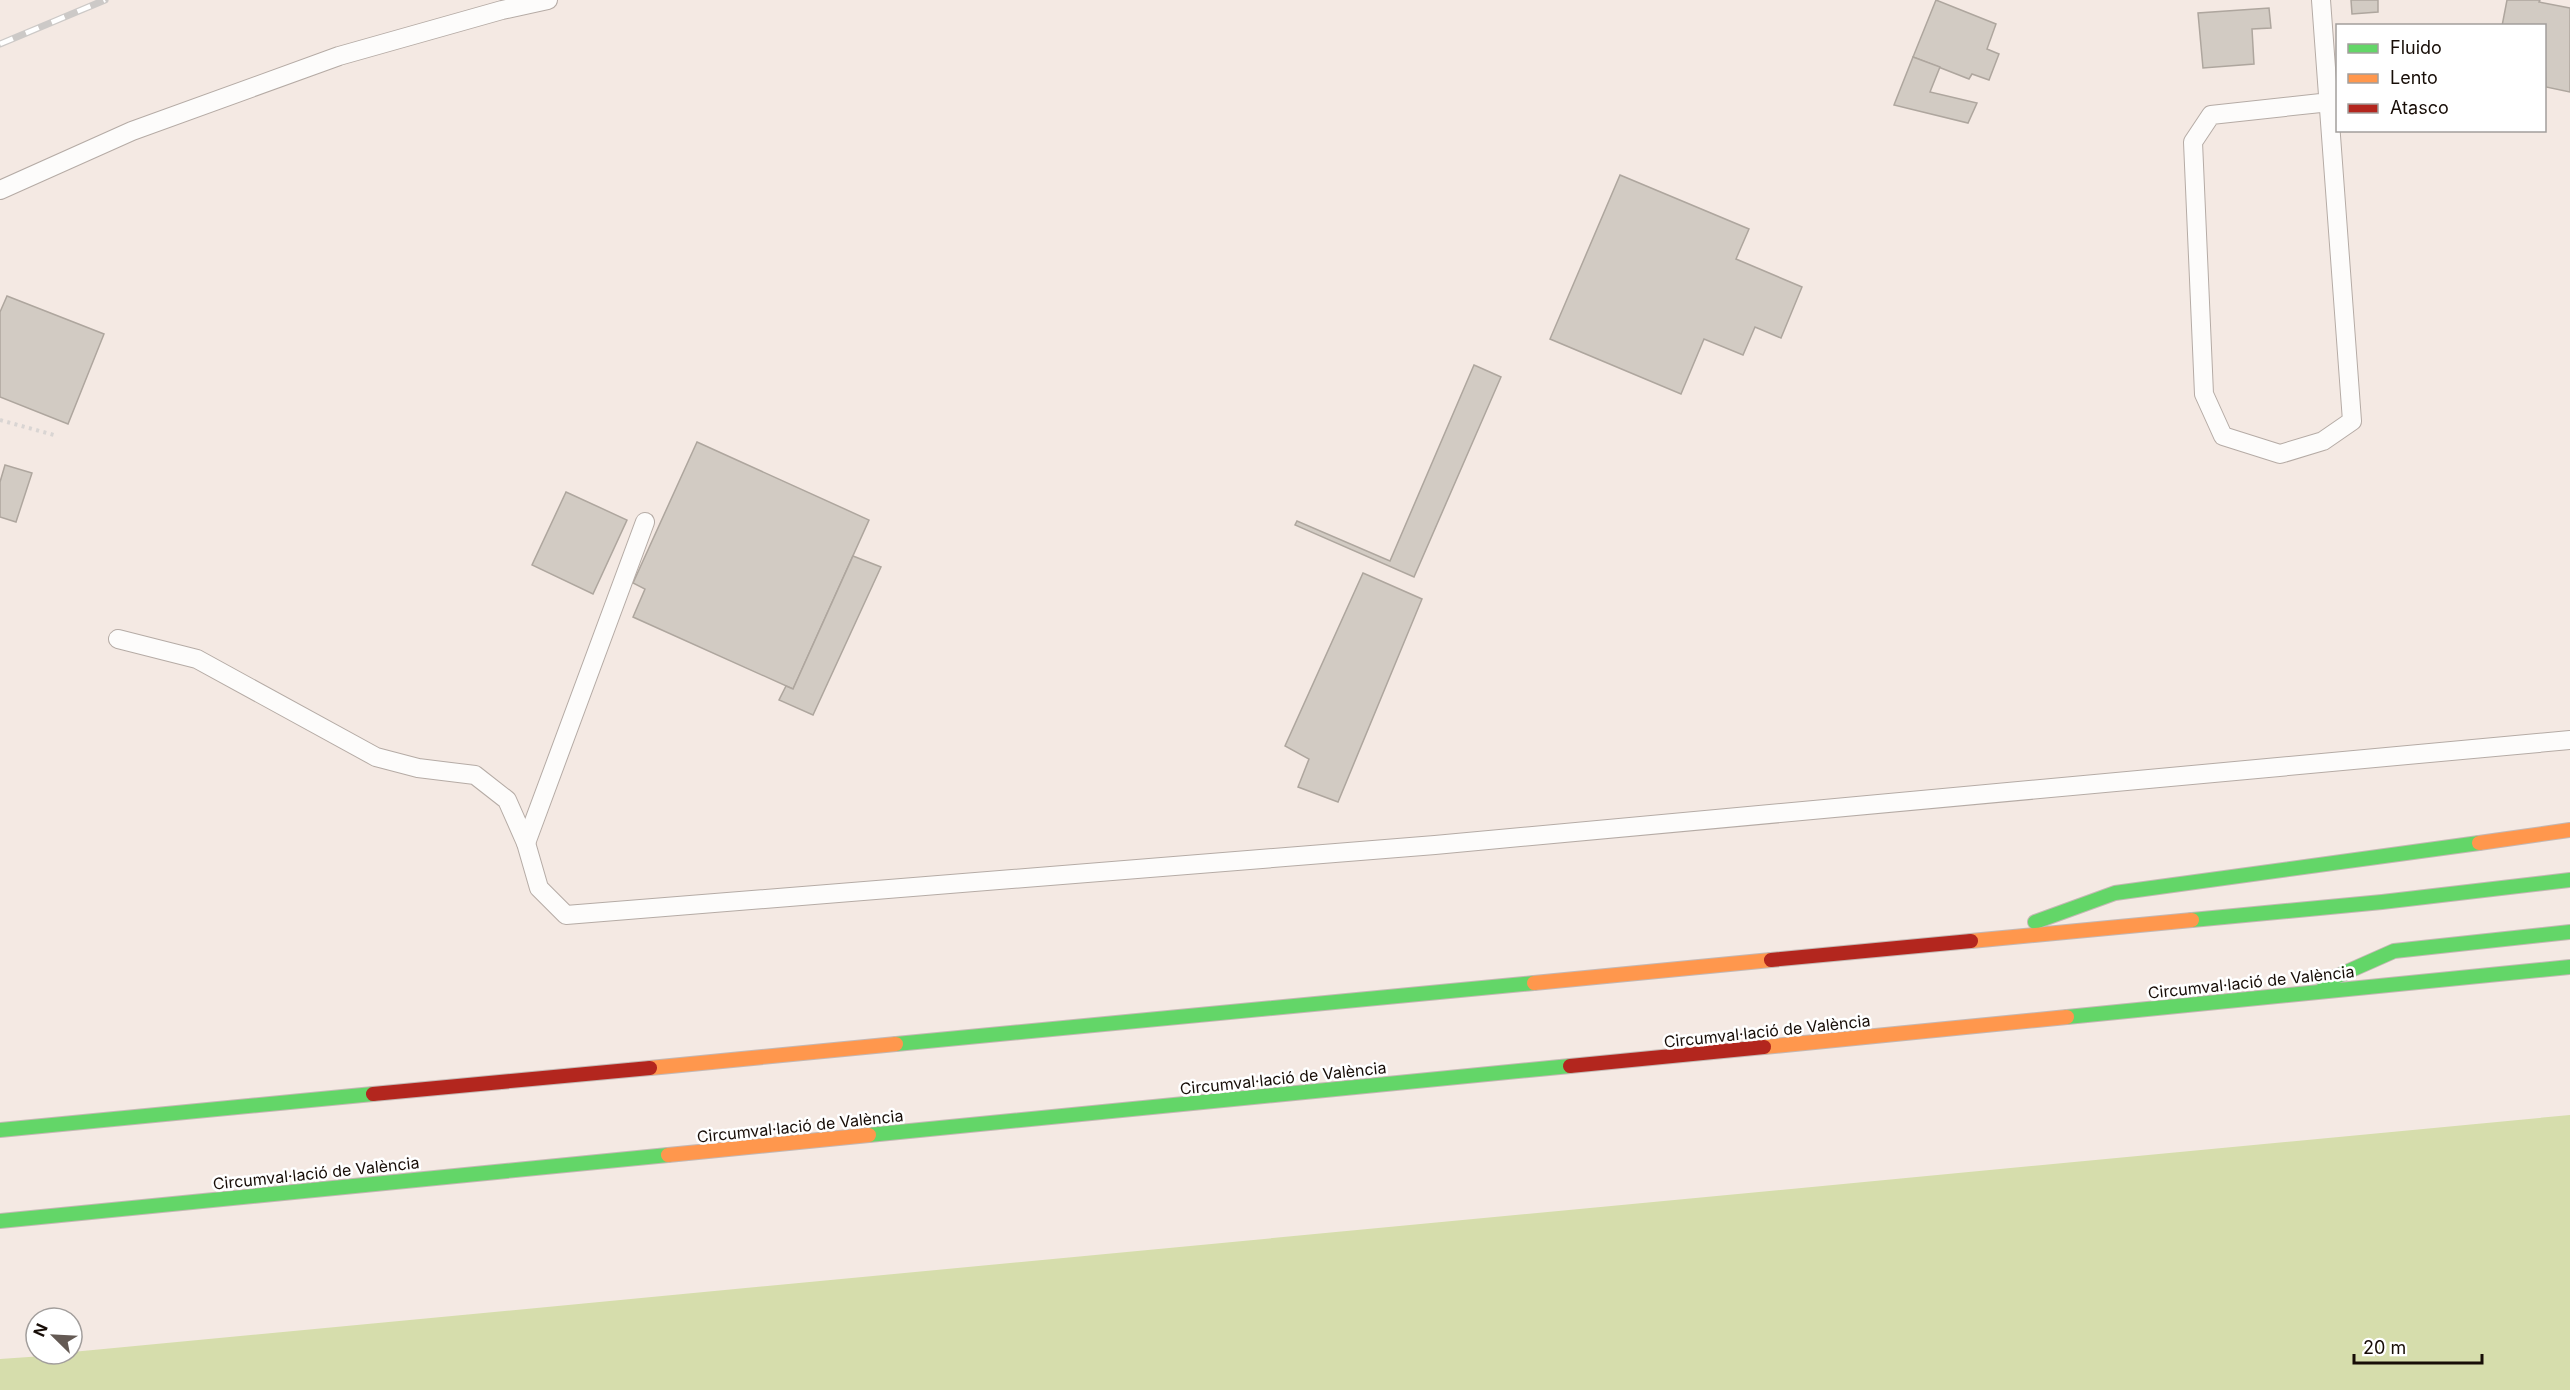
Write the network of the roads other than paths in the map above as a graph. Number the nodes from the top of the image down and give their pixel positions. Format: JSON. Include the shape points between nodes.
{"nodes":[{"id":1,"x":548,"y":0,"type":"edge"},
{"id":2,"x":2321,"y":0,"type":"edge"},
{"id":3,"x":2330,"y":102,"type":"junction"},
{"id":4,"x":0,"y":190,"type":"edge"},
{"id":5,"x":645,"y":522,"type":"dead end"},
{"id":6,"x":118,"y":639,"type":"dead end"},
{"id":7,"x":2570,"y":740,"type":"edge"},
{"id":8,"x":2570,"y":830,"type":"edge"},
{"id":9,"x":526,"y":843,"type":"junction"},
{"id":10,"x":2570,"y":880,"type":"edge"},
{"id":11,"x":2570,"y":932,"type":"edge"},
{"id":12,"x":1989,"y":939,"type":"junction"},
{"id":13,"x":2570,"y":967,"type":"edge"},
{"id":14,"x":2292,"y":996,"type":"junction"},
{"id":15,"x":0,"y":1130,"type":"edge"},
{"id":16,"x":0,"y":1221,"type":"edge"}],
"edges":[{"from":1,"to":4,"type":"lane","via":[[339,56],[132,130]]},
{"from":2,"to":3,"type":"lane"},
{"from":3,"to":3,"type":"lane","via":[[2352,421],[2323,441],[2280,454],[2223,436],[2204,394],[2193,142],[2211,115]]},
{"from":5,"to":9,"type":"lane"},
{"from":6,"to":9,"type":"lane","via":[[197,659],[376,757],[475,776],[507,801]]},
{"from":7,"to":9,"type":"lane","via":[[1423,846],[566,915],[539,888]]},
{"from":8,"to":12,"type":"highway","via":[[2115,893]]},
{"from":10,"to":12,"type":"highway"},
{"from":11,"to":14,"type":"highway","via":[[2394,951]]},
{"from":12,"to":15,"type":"highway"},
{"from":13,"to":14,"type":"highway","name":"Circumval·lació de València"},
{"from":14,"to":16,"type":"highway","name":"Circumval·lació de València"}]}
